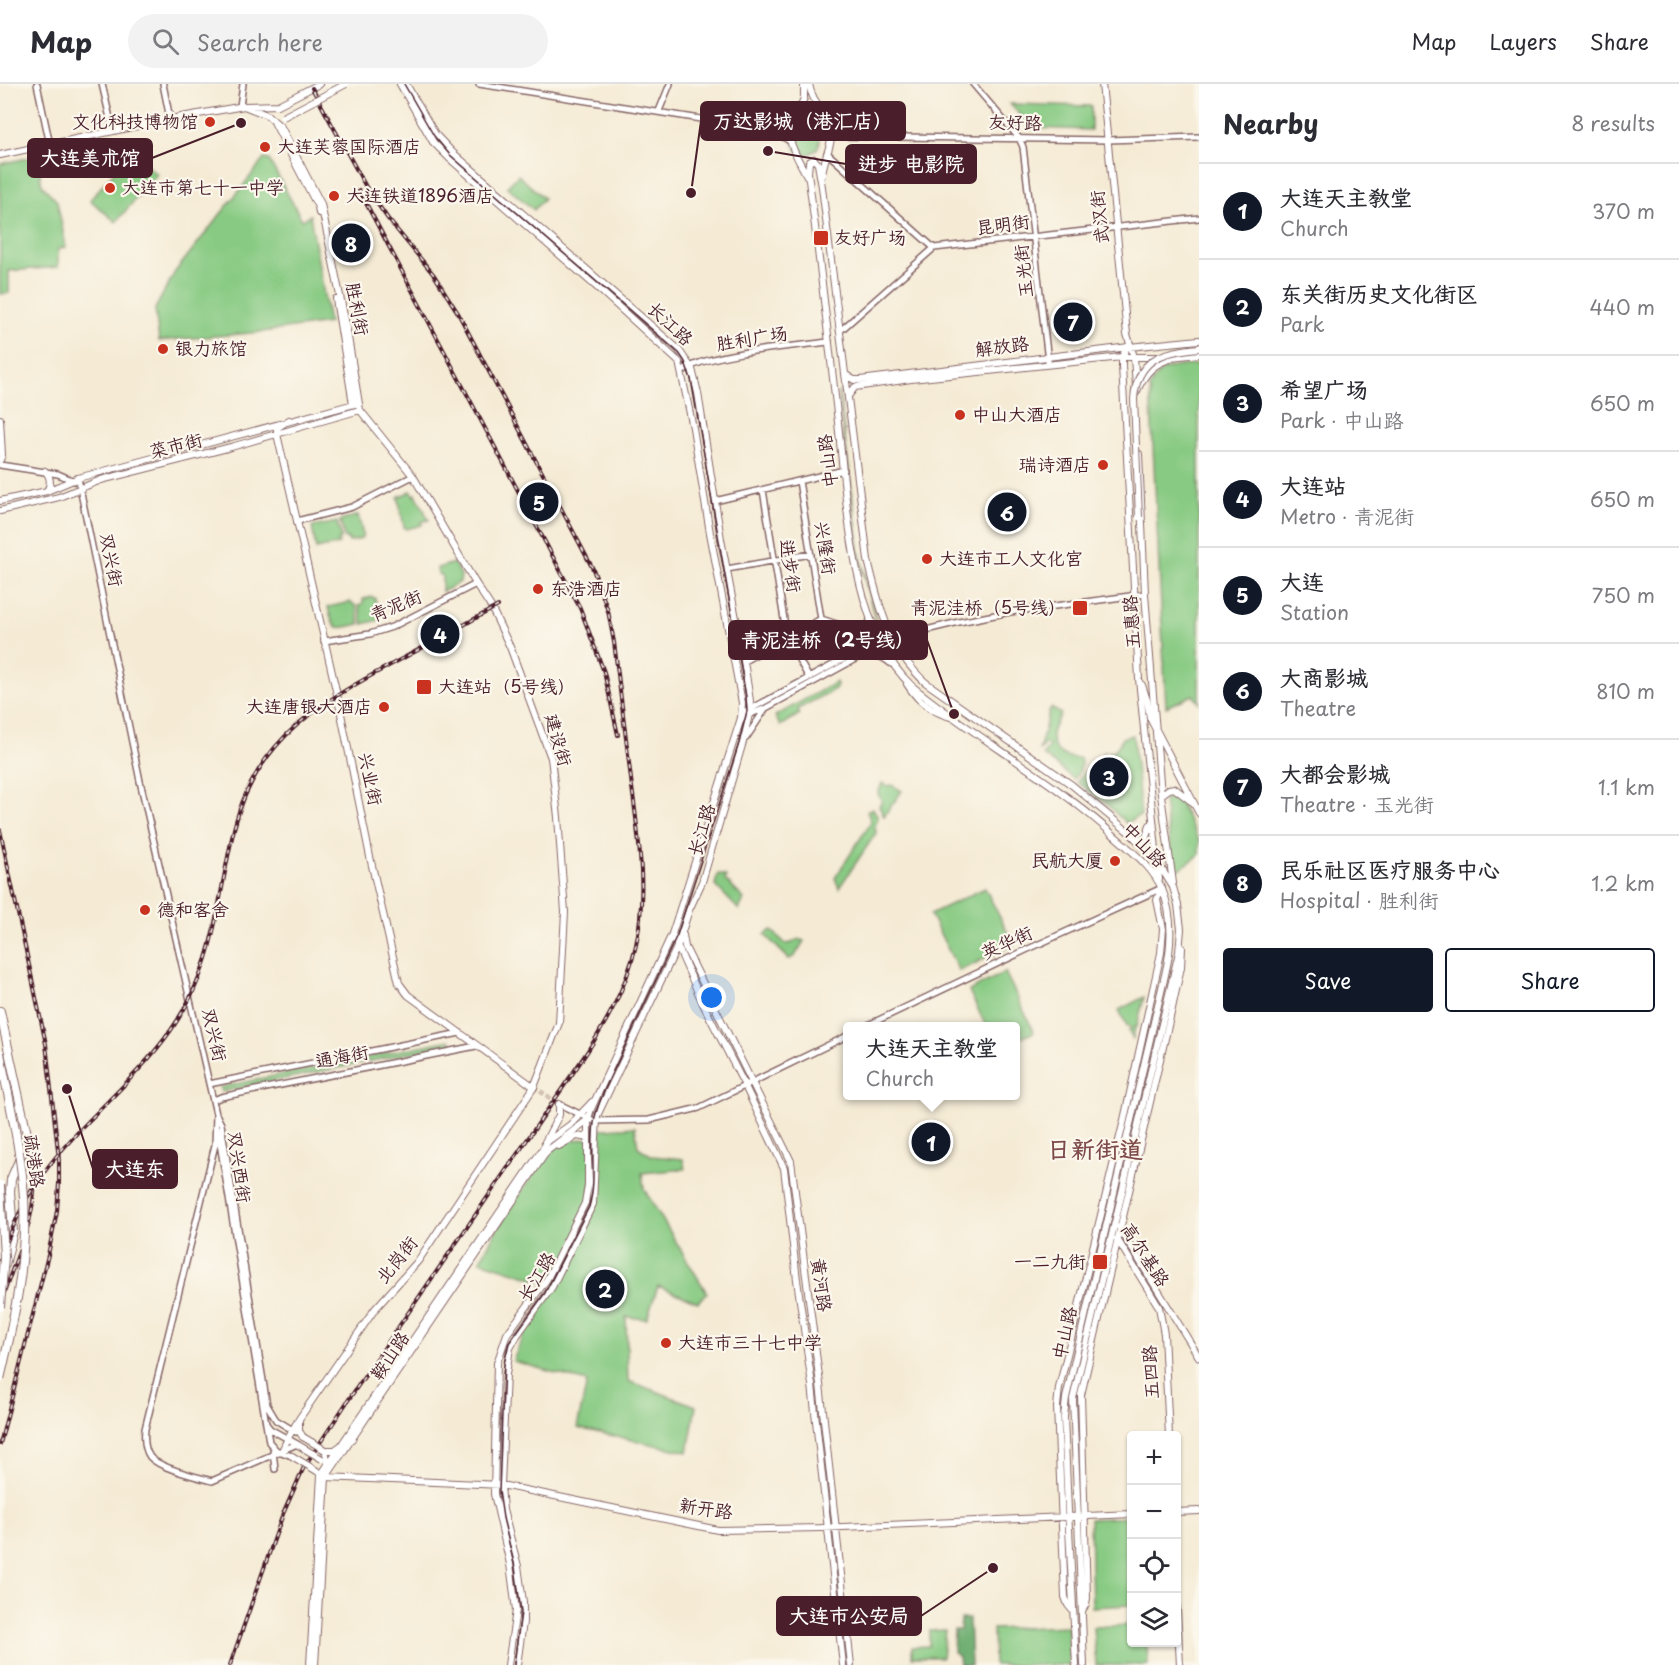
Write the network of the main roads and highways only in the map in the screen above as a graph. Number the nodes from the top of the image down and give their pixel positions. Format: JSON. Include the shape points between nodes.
{"nodes":[{"id":1,"x":319,"y":84,"type":"edge"},
{"id":2,"x":346,"y":84,"type":"edge"},
{"id":3,"x":400,"y":84,"type":"edge"},
{"id":4,"x":406,"y":84,"type":"edge"},
{"id":5,"x":804,"y":84,"type":"edge"},
{"id":6,"x":1102,"y":84,"type":"edge"},
{"id":7,"x":808,"y":89,"type":"edge"},
{"id":8,"x":278,"y":105,"type":"junction"},
{"id":9,"x":242,"y":106,"type":"junction"},
{"id":10,"x":798,"y":113,"type":"junction"},
{"id":11,"x":826,"y":117,"type":"junction"},
{"id":12,"x":272,"y":119,"type":"junction"},
{"id":13,"x":281,"y":127,"type":"junction"},
{"id":14,"x":0,"y":155,"type":"edge"},
{"id":15,"x":810,"y":185,"type":"junction"},
{"id":16,"x":822,"y":187,"type":"junction"},
{"id":17,"x":1199,"y":340,"type":"edge"},
{"id":18,"x":1128,"y":347,"type":"junction"},
{"id":19,"x":1199,"y":348,"type":"edge"},
{"id":20,"x":1199,"y":354,"type":"edge"},
{"id":21,"x":1191,"y":355,"type":"junction"},
{"id":22,"x":1122,"y":357,"type":"junction"},
{"id":23,"x":1134,"y":357,"type":"junction"},
{"id":24,"x":1107,"y":359,"type":"junction"},
{"id":25,"x":1122,"y":373,"type":"junction"},
{"id":26,"x":846,"y":375,"type":"junction"},
{"id":27,"x":1136,"y":393,"type":"junction"},
{"id":28,"x":849,"y":395,"type":"junction"},
{"id":29,"x":357,"y":405,"type":"junction"},
{"id":30,"x":0,"y":419,"type":"edge"},
{"id":31,"x":289,"y":420,"type":"junction"},
{"id":32,"x":1,"y":427,"type":"edge"},
{"id":33,"x":277,"y":434,"type":"junction"},
{"id":34,"x":0,"y":460,"type":"edge"},
{"id":35,"x":45,"y":471,"type":"road end"},
{"id":36,"x":47,"y":491,"type":"junction"},
{"id":37,"x":0,"y":501,"type":"edge"},
{"id":38,"x":0,"y":512,"type":"edge"},
{"id":39,"x":1135,"y":595,"type":"junction"},
{"id":40,"x":1139,"y":679,"type":"junction"},
{"id":41,"x":745,"y":714,"type":"junction"},
{"id":42,"x":1155,"y":729,"type":"junction"},
{"id":43,"x":1161,"y":795,"type":"junction"},
{"id":44,"x":1194,"y":804,"type":"junction"},
{"id":45,"x":1199,"y":813,"type":"edge"},
{"id":46,"x":1152,"y":818,"type":"junction"},
{"id":47,"x":1131,"y":834,"type":"junction"},
{"id":48,"x":1156,"y":860,"type":"junction"},
{"id":49,"x":1162,"y":888,"type":"junction"},
{"id":50,"x":1176,"y":896,"type":"junction"},
{"id":51,"x":682,"y":932,"type":"junction"},
{"id":52,"x":672,"y":934,"type":"junction"},
{"id":53,"x":1181,"y":939,"type":"junction"},
{"id":54,"x":677,"y":947,"type":"junction"},
{"id":55,"x":0,"y":1011,"type":"edge"},
{"id":56,"x":0,"y":1053,"type":"edge"},
{"id":57,"x":534,"y":1087,"type":"junction"},
{"id":58,"x":594,"y":1099,"type":"junction"},
{"id":59,"x":559,"y":1104,"type":"road end"},
{"id":60,"x":600,"y":1110,"type":"joint"},
{"id":61,"x":592,"y":1120,"type":"junction"},
{"id":62,"x":588,"y":1138,"type":"junction"},
{"id":63,"x":545,"y":1151,"type":"junction"},
{"id":64,"x":0,"y":1183,"type":"edge"},
{"id":65,"x":1118,"y":1210,"type":"junction"},
{"id":66,"x":1124,"y":1216,"type":"junction"},
{"id":67,"x":1106,"y":1219,"type":"junction"},
{"id":68,"x":1115,"y":1222,"type":"junction"},
{"id":69,"x":1120,"y":1228,"type":"junction"},
{"id":70,"x":1113,"y":1233,"type":"junction"},
{"id":71,"x":1126,"y":1236,"type":"junction"},
{"id":72,"x":1118,"y":1240,"type":"junction"},
{"id":73,"x":10,"y":1250,"type":"junction"},
{"id":74,"x":0,"y":1254,"type":"edge"},
{"id":75,"x":0,"y":1281,"type":"edge"},
{"id":76,"x":0,"y":1307,"type":"edge"},
{"id":77,"x":1160,"y":1307,"type":"joint"},
{"id":78,"x":1199,"y":1357,"type":"edge"},
{"id":79,"x":1085,"y":1377,"type":"junction"},
{"id":80,"x":0,"y":1379,"type":"edge"},
{"id":81,"x":1073,"y":1399,"type":"junction"},
{"id":82,"x":299,"y":1419,"type":"junction"},
{"id":83,"x":1169,"y":1431,"type":"edge"},
{"id":84,"x":298,"y":1445,"type":"road end"},
{"id":85,"x":339,"y":1447,"type":"junction"},
{"id":86,"x":325,"y":1450,"type":"junction"},
{"id":87,"x":282,"y":1451,"type":"road end"},
{"id":88,"x":1075,"y":1455,"type":"junction"},
{"id":89,"x":292,"y":1456,"type":"road end"},
{"id":90,"x":327,"y":1464,"type":"junction"},
{"id":91,"x":321,"y":1474,"type":"junction"},
{"id":92,"x":346,"y":1478,"type":"junction"},
{"id":93,"x":1083,"y":1478,"type":"junction"},
{"id":94,"x":498,"y":1485,"type":"junction"},
{"id":95,"x":1199,"y":1511,"type":"edge"},
{"id":96,"x":1181,"y":1512,"type":"edge"},
{"id":97,"x":1127,"y":1514,"type":"edge"},
{"id":98,"x":1081,"y":1516,"type":"junction"},
{"id":99,"x":1065,"y":1517,"type":"junction"},
{"id":100,"x":836,"y":1527,"type":"junction"},
{"id":101,"x":827,"y":1528,"type":"junction"},
{"id":102,"x":1176,"y":1593,"type":"edge"},
{"id":103,"x":310,"y":1665,"type":"edge"},
{"id":104,"x":315,"y":1665,"type":"edge"},
{"id":105,"x":508,"y":1665,"type":"edge"},
{"id":106,"x":517,"y":1665,"type":"edge"},
{"id":107,"x":843,"y":1665,"type":"edge"},
{"id":108,"x":851,"y":1665,"type":"edge"},
{"id":109,"x":1076,"y":1665,"type":"edge"},
{"id":110,"x":1084,"y":1665,"type":"edge"},
{"id":111,"x":1180,"y":1665,"type":"edge"}],
"edges":[{"from":1,"to":8,"type":"main road"},
{"from":2,"to":13,"type":"main road","bridge":true,"via":[[283,117]]},
{"from":3,"to":41,"type":"main road","name":"长江路","via":[[433,142],[456,165],[675,357],[682,372]]},
{"from":4,"to":41,"type":"main road","name":"长江路","via":[[435,134],[452,152],[678,349],[690,365],[744,661],[750,701]]},
{"from":5,"to":7,"type":"main road"},
{"from":6,"to":18,"type":"main road","name":"武汉街"},
{"from":7,"to":10,"type":"main road"},
{"from":7,"to":11,"type":"main road"},
{"from":8,"to":9,"type":"main road"},
{"from":8,"to":12,"type":"main road"},
{"from":9,"to":12,"type":"main road"},
{"from":9,"to":14,"type":"main road"},
{"from":10,"to":11,"type":"main road","via":[[814,110]]},
{"from":10,"to":15,"type":"main road","via":[[792,119],[790,141]]},
{"from":11,"to":16,"type":"main road","via":[[831,136],[822,169]]},
{"from":12,"to":13,"type":"main road","name":"胜利街"},
{"from":12,"to":29,"type":"main road","name":"胜利街","via":[[318,207]]},
{"from":13,"to":29,"type":"main road","name":"胜利街","via":[[321,204],[346,325]]},
{"from":15,"to":16,"type":"main road","via":[[808,166],[814,159]]},
{"from":15,"to":49,"type":"main road","name":"中山路","via":[[855,562],[881,645],[916,699],[935,712],[959,719],[1072,799],[1138,857]]},
{"from":16,"to":26,"type":"main road","name":"中山路"},
{"from":17,"to":18,"type":"main road","name":"解放路"},
{"from":18,"to":22,"type":"main road","name":"五惠路"},
{"from":18,"to":23,"type":"main road","name":"五惠路"},
{"from":18,"to":26,"type":"main road","name":"解放路","via":[[860,380]]},
{"from":19,"to":39,"type":"main road","bridge":true,"via":[[1157,357],[1140,375],[1134,399],[1141,579]]},
{"from":20,"to":21,"type":"main road","name":"解放路"},
{"from":21,"to":23,"type":"main road","name":"解放路"},
{"from":21,"to":27,"type":"main road","via":[[1155,364]]},
{"from":22,"to":23,"type":"main road","name":"解放路"},
{"from":22,"to":24,"type":"main road","name":"解放路"},
{"from":22,"to":25,"type":"main road","name":"五惠路"},
{"from":23,"to":27,"type":"main road","name":"五惠路"},
{"from":24,"to":25,"type":"main road","via":[[1116,363]]},
{"from":24,"to":28,"type":"main road","name":"解放路","via":[[863,385],[852,388]]},
{"from":25,"to":39,"type":"main road","name":"五惠路"},
{"from":26,"to":28,"type":"main road","name":"中山路"},
{"from":27,"to":42,"type":"main road","name":"五惠路"},
{"from":28,"to":47,"type":"main road","name":"中山路","via":[[868,560],[892,640],[913,670],[932,687],[1072,786]]},
{"from":29,"to":31,"type":"main road"},
{"from":29,"to":33,"type":"main road","name":"菜市街"},
{"from":29,"to":57,"type":"main road","name":"建设街","via":[[413,476],[491,607],[551,758],[565,912],[559,1023]]},
{"from":30,"to":32,"type":"main road"},
{"from":31,"to":33,"type":"main road","via":[[277,428]]},
{"from":31,"to":36,"type":"main road","via":[[75,479]]},
{"from":32,"to":34,"type":"main road"},
{"from":33,"to":38,"type":"main road","name":"菜市街"},
{"from":33,"to":57,"type":"main road","name":"兴业街","via":[[399,983],[408,995]]},
{"from":35,"to":36,"type":"main road","via":[[50,478]]},
{"from":36,"to":37,"type":"main road"},
{"from":39,"to":40,"type":"main road","name":"五惠路"},
{"from":40,"to":42,"type":"main road"},
{"from":40,"to":46,"type":"main road","name":"五惠路"},
{"from":41,"to":51,"type":"main road","name":"长江路","via":[[743,742],[702,882]]},
{"from":41,"to":52,"type":"main road","name":"长江路"},
{"from":42,"to":43,"type":"main road","name":"五惠路"},
{"from":42,"to":44,"type":"main road"},
{"from":43,"to":44,"type":"main road","via":[[1174,788]]},
{"from":43,"to":50,"type":"main road","name":"五惠路"},
{"from":44,"to":45,"type":"main road"},
{"from":46,"to":47,"type":"main road","via":[[1145,840]]},
{"from":46,"to":48,"type":"main road","name":"五惠路"},
{"from":47,"to":48,"type":"main road","name":"中山路"},
{"from":48,"to":49,"type":"main road","name":"五惠路"},
{"from":48,"to":50,"type":"main road","name":"中山路"},
{"from":49,"to":67,"type":"main road","name":"五惠路","via":[[1157,900],[1163,929],[1161,953]]},
{"from":50,"to":53,"type":"main road","name":"中山路"},
{"from":51,"to":54,"type":"main road","name":"长江路"},
{"from":51,"to":100,"type":"main road","name":"黄河路","via":[[685,947],[792,1166]]},
{"from":52,"to":54,"type":"main road","name":"黄河路"},
{"from":52,"to":58,"type":"main road","name":"长江路"},
{"from":53,"to":65,"type":"main road","name":"中山路"},
{"from":53,"to":66,"type":"main road","via":[[1183,956]]},
{"from":54,"to":60,"type":"main road","name":"长江路"},
{"from":54,"to":101,"type":"main road","name":"黄河路","via":[[784,1168]]},
{"from":55,"to":73,"type":"highway","via":[[27,1134],[10,1186]]},
{"from":56,"to":80,"type":"highway","name":"疏港路","bridge":true,"via":[[21,1166],[25,1224],[16,1308]]},
{"from":57,"to":82,"type":"main road","name":"北岗街","via":[[418,1261],[375,1309]]},
{"from":58,"to":61,"type":"main road","name":"长江路"},
{"from":58,"to":63,"type":"main road","name":"鞍山路","via":[[580,1116],[548,1141]]},
{"from":59,"to":63,"type":"main road","via":[[557,1122]]},
{"from":60,"to":61,"type":"main road","name":"鞍山路"},
{"from":61,"to":62,"type":"main road","name":"长江路"},
{"from":61,"to":63,"type":"main road","name":"鞍山路"},
{"from":61,"to":94,"type":"main road","name":"长江路","via":[[593,1204],[552,1287],[510,1348]]},
{"from":62,"to":63,"type":"main road","via":[[577,1136]]},
{"from":62,"to":94,"type":"main road","name":"长江路","via":[[585,1203],[547,1279],[515,1321],[501,1348]]},
{"from":63,"to":85,"type":"main road","name":"鞍山路"},
{"from":63,"to":90,"type":"main road","name":"鞍山路"},
{"from":64,"to":76,"type":"highway","name":"疏港路","bridge":true,"via":[[4,1241]]},
{"from":65,"to":68,"type":"main road","name":"中山路"},
{"from":65,"to":69,"type":"main road"},
{"from":66,"to":69,"type":"main road"},
{"from":66,"to":71,"type":"main road"},
{"from":67,"to":68,"type":"main road","name":"高尔基路"},
{"from":67,"to":70,"type":"main road","name":"高尔基路"},
{"from":67,"to":99,"type":"main road","name":"五惠路","via":[[1059,1388]]},
{"from":68,"to":69,"type":"main road","name":"高尔基路"},
{"from":68,"to":70,"type":"main road","name":"中山路"},
{"from":69,"to":71,"type":"main road","name":"高尔基路"},
{"from":69,"to":72,"type":"main road"},
{"from":70,"to":72,"type":"main road","name":"高尔基路"},
{"from":70,"to":81,"type":"main road","name":"中山路"},
{"from":71,"to":78,"type":"main road","name":"高尔基路"},
{"from":72,"to":77,"type":"main road","name":"高尔基路"},
{"from":72,"to":79,"type":"main road"},
{"from":73,"to":74,"type":"highway"},
{"from":73,"to":75,"type":"highway"},
{"from":77,"to":83,"type":"main road","name":"五四路"},
{"from":79,"to":81,"type":"main road"},
{"from":79,"to":93,"type":"main road","via":[[1080,1409]]},
{"from":81,"to":88,"type":"main road","name":"中山路"},
{"from":82,"to":86,"type":"main road","bridge":true,"via":[[303,1437]]},
{"from":82,"to":87,"type":"main road","name":"北岗街"},
{"from":84,"to":90,"type":"main road","bridge":true},
{"from":85,"to":86,"type":"main road"},
{"from":85,"to":90,"type":"main road","name":"鞍山路"},
{"from":86,"to":90,"type":"main road"},
{"from":88,"to":93,"type":"main road"},
{"from":88,"to":98,"type":"main road","name":"中山路"},
{"from":89,"to":91,"type":"main road","bridge":true},
{"from":90,"to":91,"type":"main road","name":"鞍山路"},
{"from":90,"to":92,"type":"main road"},
{"from":91,"to":92,"type":"main road","name":"新开路"},
{"from":91,"to":103,"type":"main road"},
{"from":91,"to":104,"type":"main road"},
{"from":92,"to":94,"type":"main road","name":"新开路"},
{"from":93,"to":98,"type":"main road"},
{"from":94,"to":101,"type":"main road","name":"新开路","via":[[718,1530]]},
{"from":94,"to":105,"type":"main road","name":"长江路","via":[[495,1502],[516,1610]]},
{"from":94,"to":106,"type":"main road","name":"长江路","via":[[523,1602]]},
{"from":95,"to":96,"type":"main road"},
{"from":97,"to":98,"type":"main road","name":"新开路"},
{"from":98,"to":99,"type":"main road","name":"新开路"},
{"from":98,"to":110,"type":"main road","via":[[1088,1598],[1082,1611]]},
{"from":99,"to":100,"type":"main road","name":"新开路"},
{"from":99,"to":109,"type":"main road","name":"五惠路","via":[[1065,1597],[1072,1611]]},
{"from":100,"to":101,"type":"main road","name":"新开路"},
{"from":100,"to":108,"type":"main road","name":"黄河路"},
{"from":101,"to":107,"type":"main road","name":"黄河路"},
{"from":102,"to":111,"type":"main road"}]}
